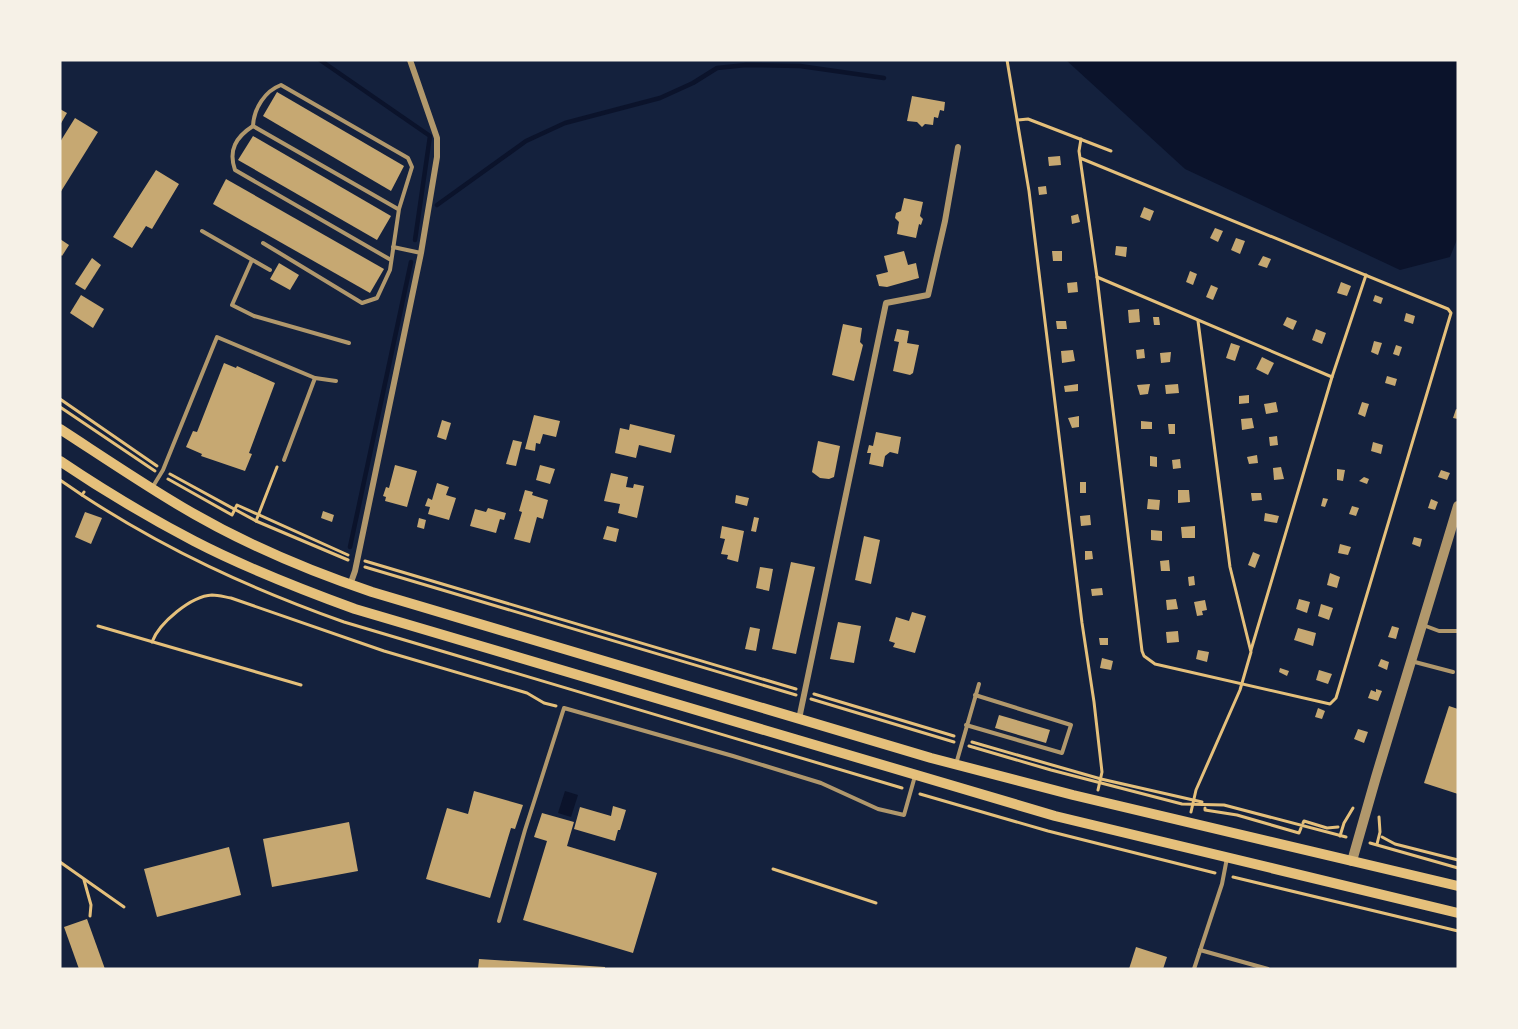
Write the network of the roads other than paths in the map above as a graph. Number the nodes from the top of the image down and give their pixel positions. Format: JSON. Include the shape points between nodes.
{"nodes":[{"id":1,"x":410,"y":60,"type":"edge"},
{"id":2,"x":254,"y":126,"type":"junction"},
{"id":3,"x":958,"y":147,"type":"dead end"},
{"id":4,"x":399,"y":209,"type":"junction"},
{"id":5,"x":202,"y":231,"type":"dead end"},
{"id":6,"x":263,"y":243,"type":"dead end"},
{"id":7,"x":393,"y":248,"type":"junction"},
{"id":8,"x":422,"y":253,"type":"junction"},
{"id":9,"x":252,"y":260,"type":"junction"},
{"id":10,"x":392,"y":260,"type":"junction"},
{"id":11,"x":270,"y":270,"type":"dead end"},
{"id":12,"x":349,"y":343,"type":"dead end"},
{"id":13,"x":315,"y":378,"type":"junction"},
{"id":14,"x":336,"y":381,"type":"dead end"},
{"id":15,"x":60,"y":429,"type":"edge"},
{"id":16,"x":284,"y":460,"type":"road end"},
{"id":17,"x":60,"y":461,"type":"edge"},
{"id":18,"x":152,"y":489,"type":"junction"},
{"id":19,"x":1458,"y":506,"type":"edge"},
{"id":20,"x":350,"y":585,"type":"junction"},
{"id":21,"x":1422,"y":625,"type":"junction"},
{"id":22,"x":1458,"y":631,"type":"edge"},
{"id":23,"x":1411,"y":661,"type":"junction"},
{"id":24,"x":1453,"y":672,"type":"dead end"},
{"id":25,"x":979,"y":684,"type":"dead end"},
{"id":26,"x":975,"y":695,"type":"junction"},
{"id":27,"x":799,"y":720,"type":"junction"},
{"id":28,"x":966,"y":725,"type":"junction"},
{"id":29,"x":956,"y":765,"type":"junction"},
{"id":30,"x":916,"y":776,"type":"junction"},
{"id":31,"x":1227,"y":858,"type":"junction"},
{"id":32,"x":1353,"y":861,"type":"junction"},
{"id":33,"x":1458,"y":886,"type":"edge"},
{"id":34,"x":1458,"y":913,"type":"edge"},
{"id":35,"x":499,"y":921,"type":"dead end"},
{"id":36,"x":1200,"y":950,"type":"junction"},
{"id":37,"x":1194,"y":969,"type":"edge"},
{"id":38,"x":1268,"y":969,"type":"edge"}],
"edges":[{"from":1,"to":8,"type":"street","via":[[437,138]]},
{"from":2,"to":4,"type":"lane"},
{"from":2,"to":4,"type":"lane","via":[[254,115],[270,89],[281,85],[408,158],[412,167]]},
{"from":2,"to":10,"type":"lane","via":[[243,133],[232,150],[235,171]]},
{"from":3,"to":27,"type":"street","via":[[928,296],[886,303]]},
{"from":4,"to":7,"type":"lane"},
{"from":5,"to":9,"type":"lane"},
{"from":6,"to":10,"type":"lane","via":[[362,303],[377,298]]},
{"from":7,"to":8,"type":"lane"},
{"from":7,"to":10,"type":"lane"},
{"from":8,"to":20,"type":"street"},
{"from":9,"to":11,"type":"lane"},
{"from":9,"to":12,"type":"lane","via":[[232,305],[254,316]]},
{"from":13,"to":14,"type":"lane"},
{"from":13,"to":16,"type":"lane"},
{"from":13,"to":18,"type":"lane","via":[[217,337]]},
{"from":15,"to":18,"type":"main road"},
{"from":17,"to":30,"type":"main road","via":[[112,496],[194,542],[313,594]]},
{"from":18,"to":20,"type":"main road","via":[[238,537]]},
{"from":19,"to":21,"type":"street"},
{"from":20,"to":27,"type":"main road"},
{"from":21,"to":22,"type":"lane","via":[[1439,631]]},
{"from":21,"to":23,"type":"street"},
{"from":23,"to":24,"type":"lane"},
{"from":23,"to":32,"type":"street"},
{"from":25,"to":26,"type":"lane"},
{"from":26,"to":28,"type":"lane"},
{"from":26,"to":28,"type":"lane","via":[[1071,725],[1062,753]]},
{"from":27,"to":29,"type":"main road"},
{"from":28,"to":29,"type":"lane"},
{"from":29,"to":32,"type":"main road"},
{"from":30,"to":31,"type":"main road","via":[[1084,824]]},
{"from":30,"to":35,"type":"lane","via":[[904,815],[878,809],[821,783],[564,708]]},
{"from":31,"to":34,"type":"main road"},
{"from":31,"to":36,"type":"lane"},
{"from":32,"to":33,"type":"main road"},
{"from":36,"to":37,"type":"lane"},
{"from":36,"to":38,"type":"lane"}]}
